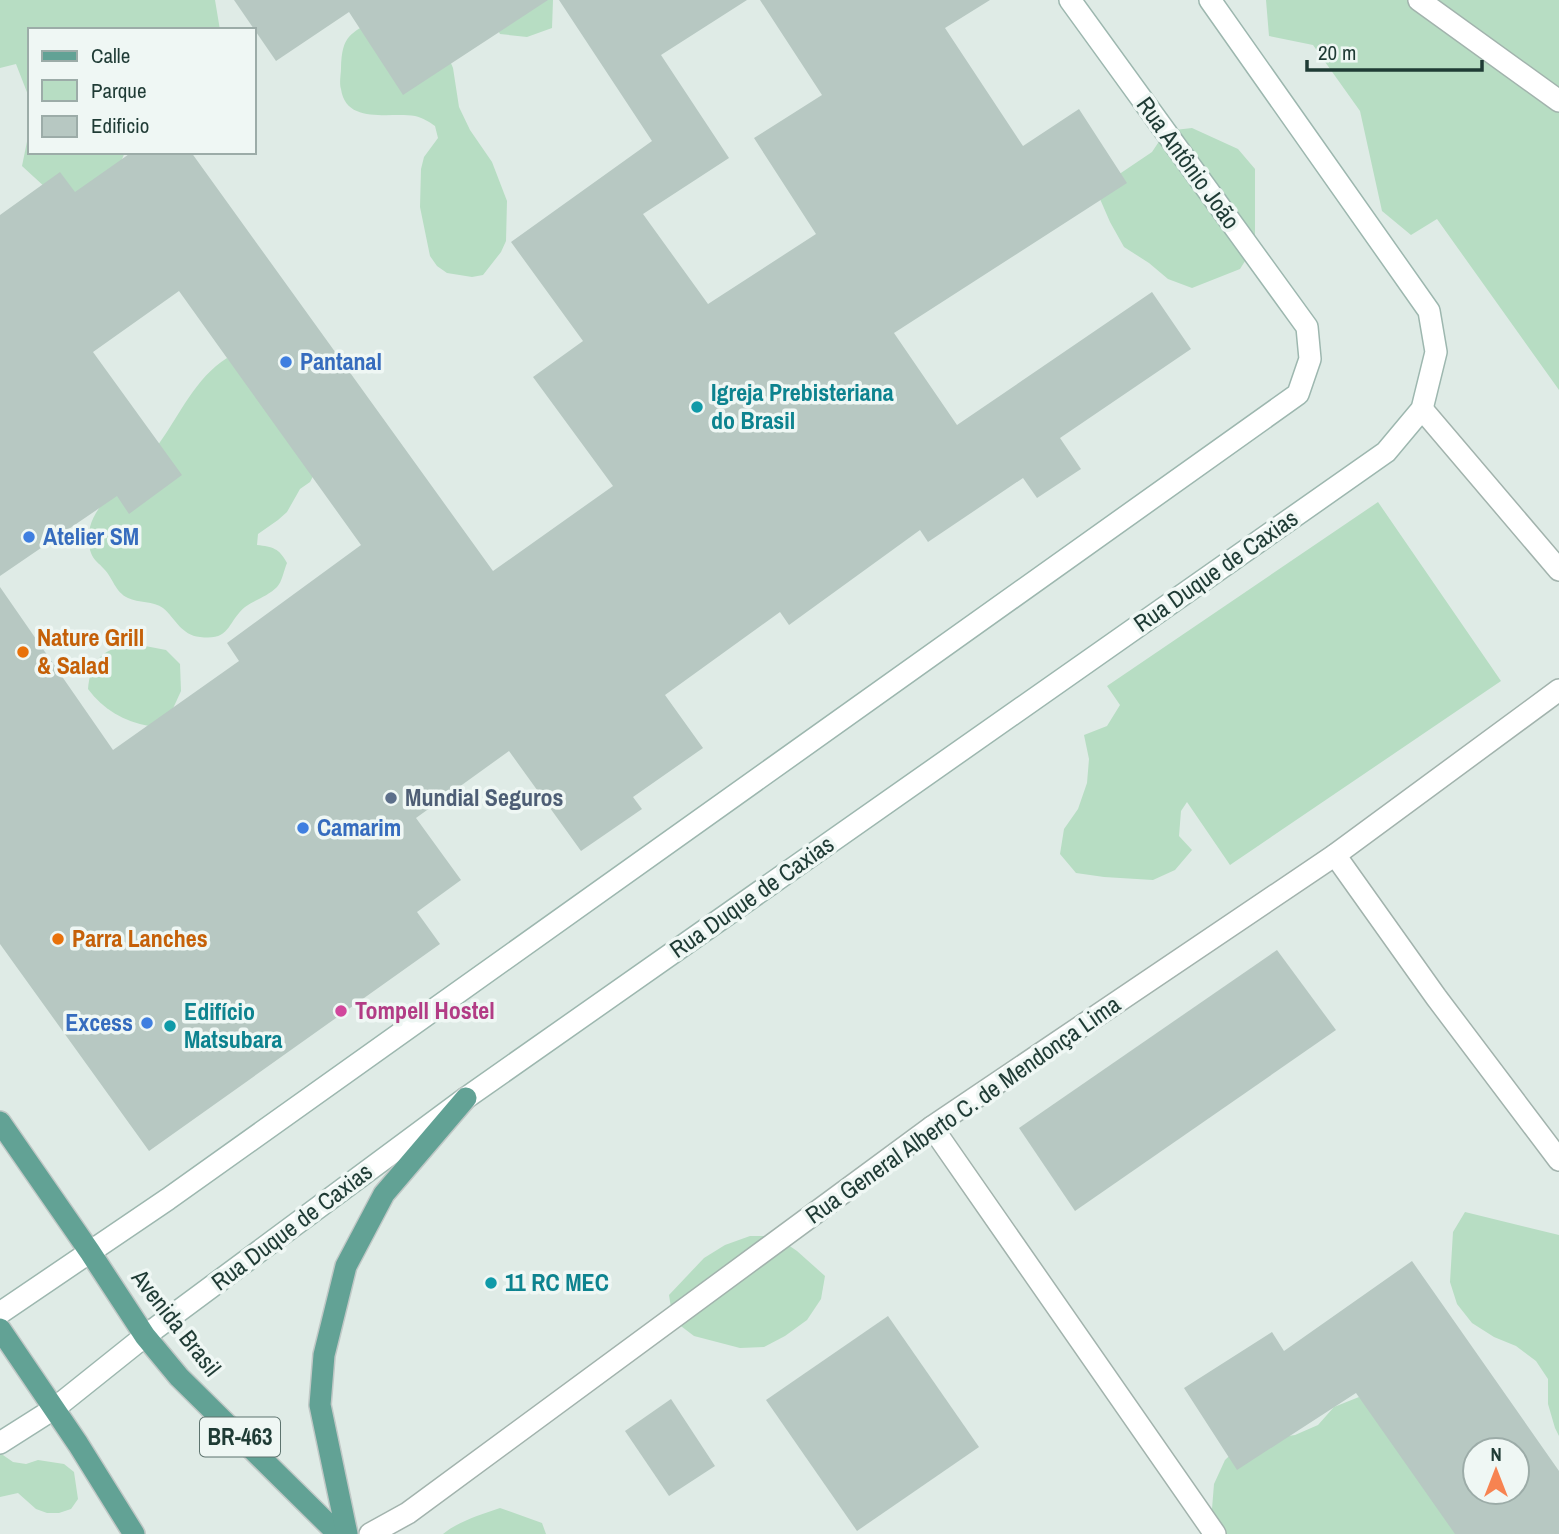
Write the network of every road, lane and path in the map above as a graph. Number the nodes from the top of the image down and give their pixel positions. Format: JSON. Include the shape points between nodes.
{"nodes":[{"id":1,"x":1210,"y":0,"type":"edge"},
{"id":2,"x":1419,"y":0,"type":"edge"},
{"id":3,"x":1077,"y":3,"type":"edge"},
{"id":4,"x":1559,"y":101,"type":"edge"},
{"id":5,"x":1422,"y":409,"type":"junction"},
{"id":6,"x":1559,"y":570,"type":"edge"},
{"id":7,"x":1559,"y":690,"type":"edge"},
{"id":8,"x":1335,"y":855,"type":"junction"},
{"id":9,"x":466,"y":1098,"type":"junction"},
{"id":10,"x":0,"y":1122,"type":"edge"},
{"id":11,"x":932,"y":1127,"type":"junction"},
{"id":12,"x":1559,"y":1160,"type":"edge"},
{"id":13,"x":90,"y":1252,"type":"junction"},
{"id":14,"x":0,"y":1313,"type":"edge"},
{"id":15,"x":0,"y":1329,"type":"edge"},
{"id":16,"x":145,"y":1336,"type":"junction"},
{"id":17,"x":55,"y":1408,"type":"junction"},
{"id":18,"x":0,"y":1443,"type":"edge"},
{"id":19,"x":134,"y":1534,"type":"edge"},
{"id":20,"x":338,"y":1534,"type":"edge"},
{"id":21,"x":347,"y":1534,"type":"edge"},
{"id":22,"x":370,"y":1534,"type":"edge"},
{"id":23,"x":1215,"y":1534,"type":"edge"}],
"edges":[{"from":1,"to":5,"type":"main road","name":"Rua Duque de Caxias","via":[[1429,311],[1436,352]]},
{"from":2,"to":4,"type":"main road"},
{"from":3,"to":13,"type":"main road","name":"Rua Antônio João","via":[[1307,327],[1310,359],[1298,394]]},
{"from":5,"to":6,"type":"main road"},
{"from":5,"to":9,"type":"main road","name":"Rua Duque de Caxias","via":[[1386,452]]},
{"from":7,"to":8,"type":"main road","name":"Rua General Alberto C. de Mendonça Lima"},
{"from":8,"to":11,"type":"main road","name":"Rua General Alberto C. de Mendonça Lima"},
{"from":8,"to":12,"type":"main road"},
{"from":9,"to":16,"type":"main road","name":"Rua Duque de Caxias"},
{"from":9,"to":21,"type":"main road","via":[[384,1194],[346,1266],[324,1355],[320,1405]]},
{"from":10,"to":13,"type":"main road","name":"Avenida Brasil","number":"BR-463"},
{"from":11,"to":22,"type":"main road","name":"Rua General Alberto C. de Mendonça Lima","via":[[408,1513]]},
{"from":11,"to":23,"type":"main road"},
{"from":13,"to":14,"type":"main road"},
{"from":13,"to":16,"type":"main road","name":"Avenida Brasil","number":"BR-463"},
{"from":15,"to":17,"type":"main road"},
{"from":16,"to":17,"type":"main road","name":"Rua Duque de Caxias"},
{"from":16,"to":20,"type":"main road","name":"Avenida Brasil","number":"BR-463","via":[[179,1377]]},
{"from":17,"to":18,"type":"main road","name":"Rua Duque de Caxias"},
{"from":17,"to":19,"type":"main road"}]}
